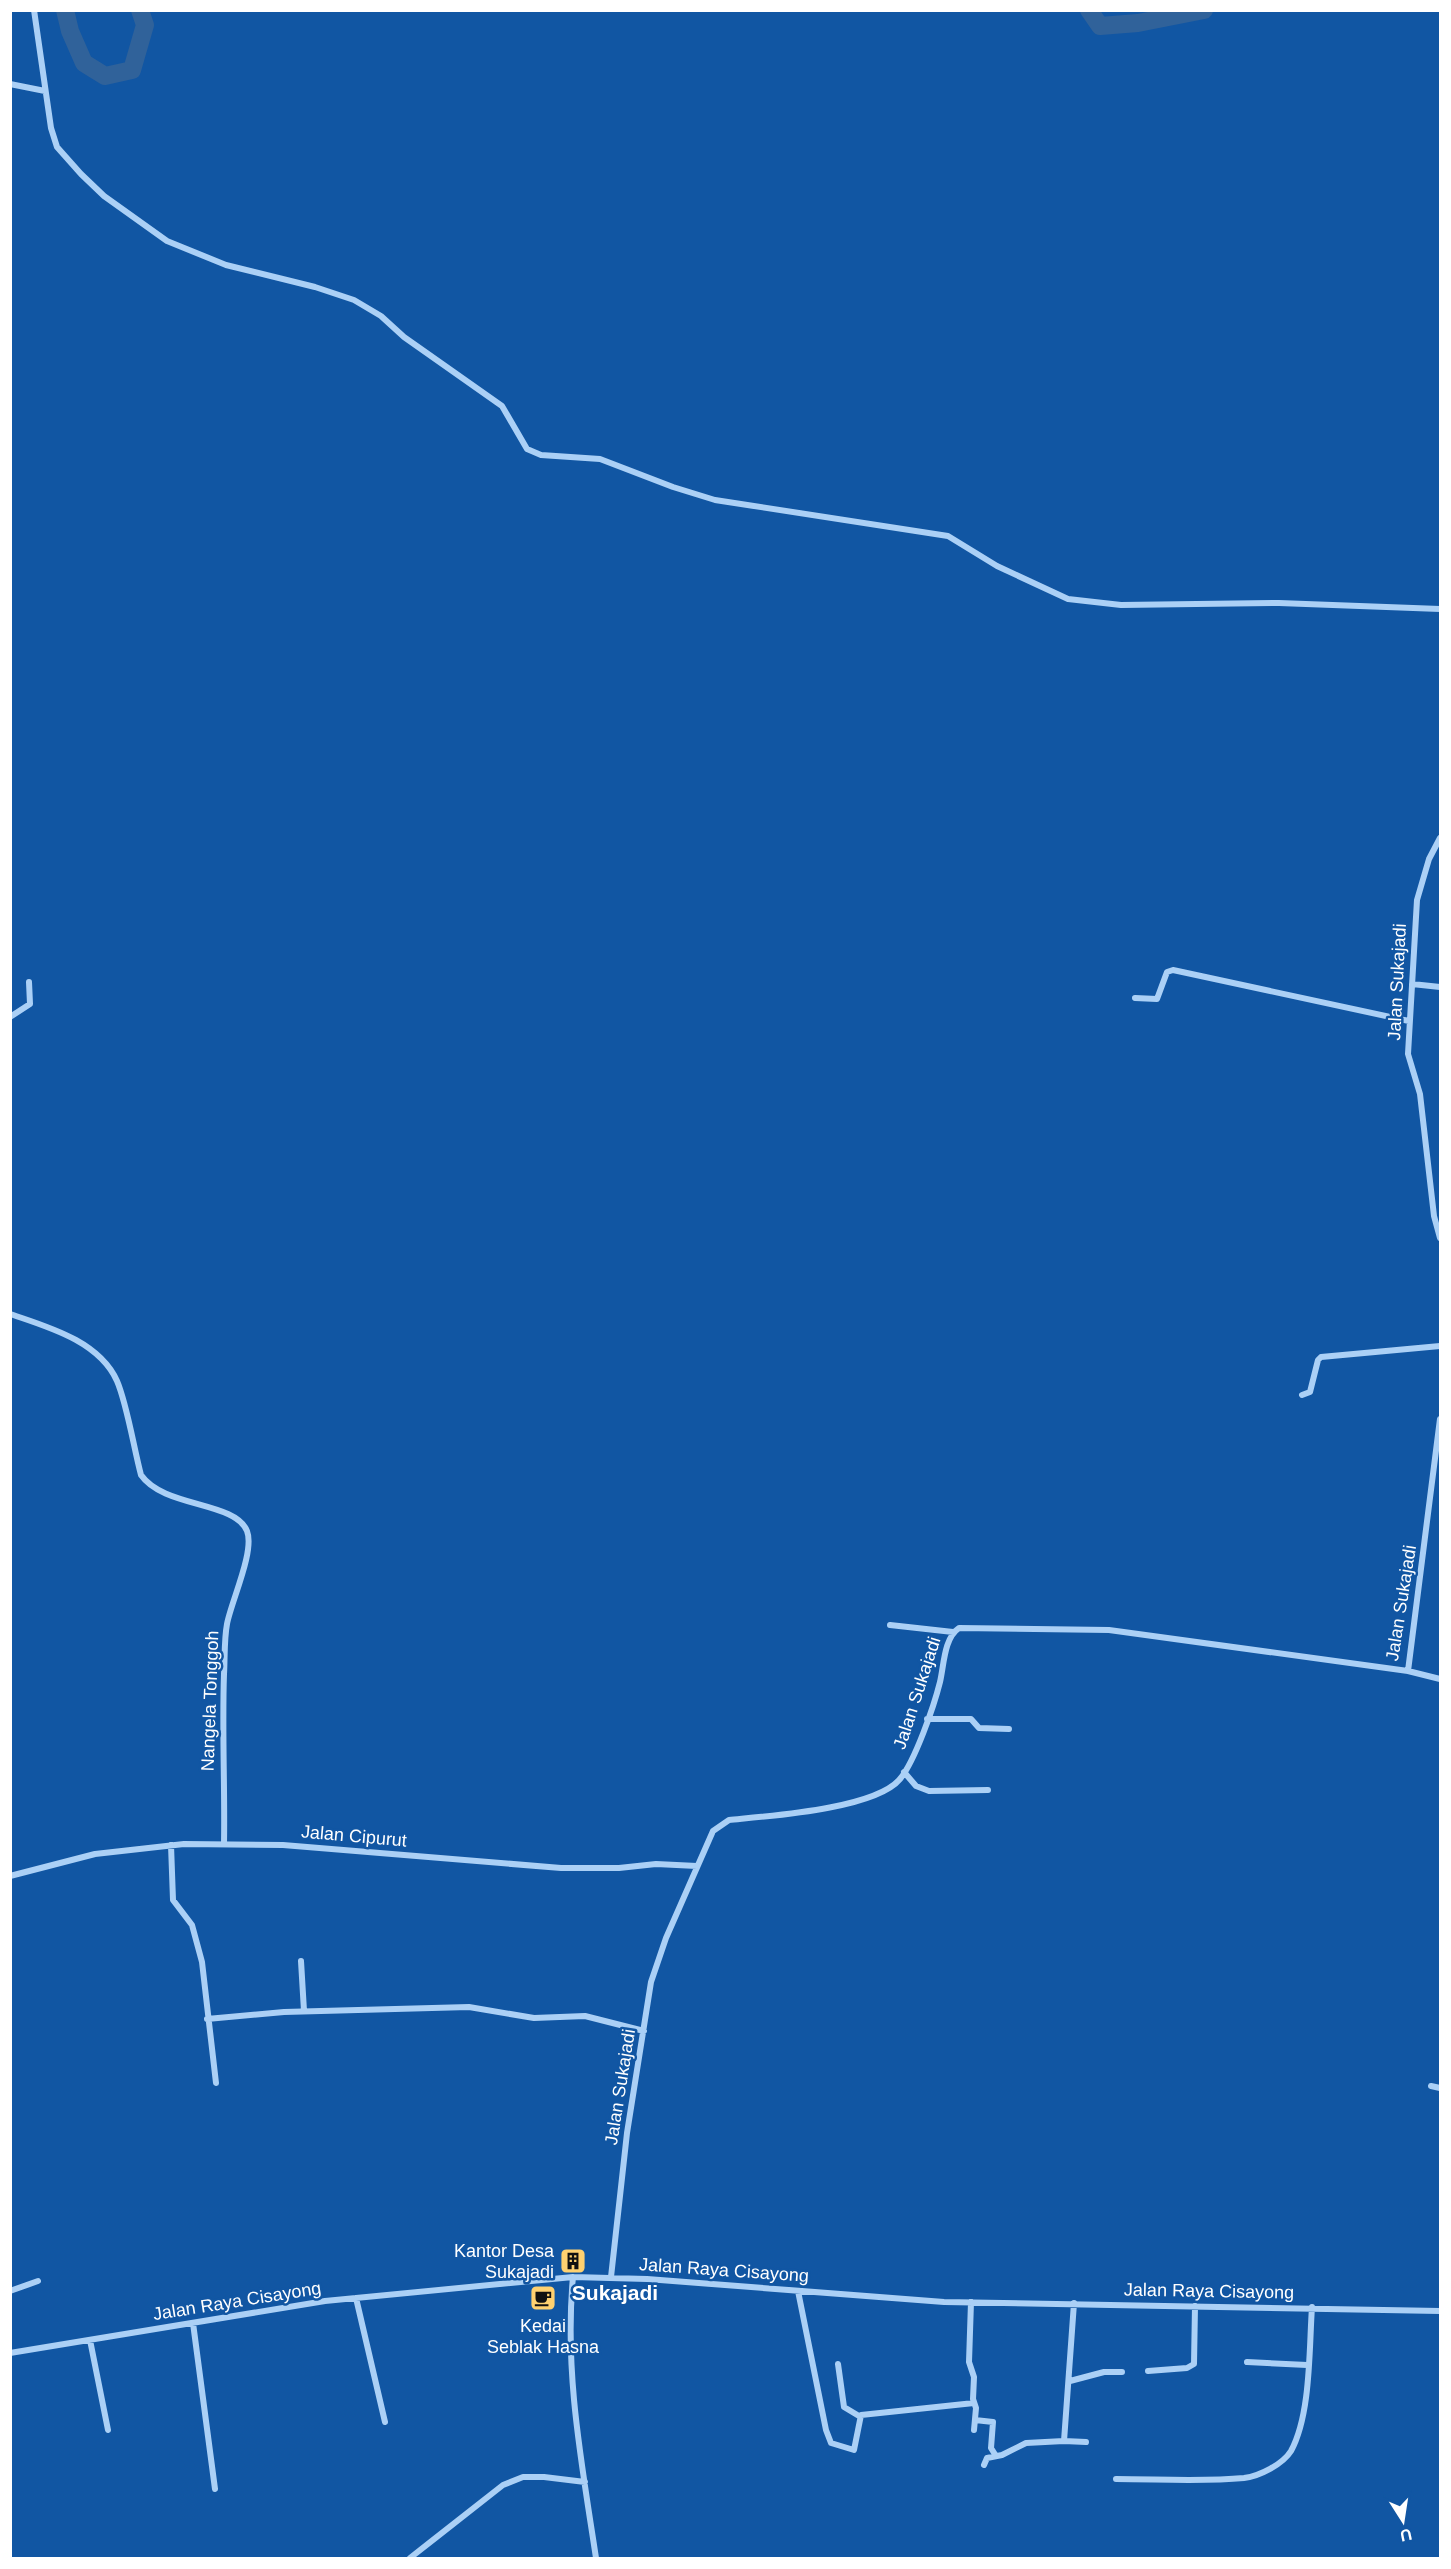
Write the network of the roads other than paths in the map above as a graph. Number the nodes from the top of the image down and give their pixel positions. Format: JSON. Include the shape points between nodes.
{"nodes":[{"id":1,"x":34,"y":10,"type":"edge"},
{"id":2,"x":10,"y":84,"type":"edge"},
{"id":3,"x":45,"y":91,"type":"junction"},
{"id":4,"x":1440,"y":609,"type":"edge"},
{"id":5,"x":1440,"y":837,"type":"edge"},
{"id":6,"x":29,"y":982,"type":"dead end"},
{"id":7,"x":1412,"y":984,"type":"junction"},
{"id":8,"x":1440,"y":987,"type":"edge"},
{"id":9,"x":1135,"y":998,"type":"dead end"},
{"id":10,"x":11,"y":1017,"type":"edge"},
{"id":11,"x":1409,"y":1021,"type":"junction"},
{"id":12,"x":1440,"y":1238,"type":"edge"},
{"id":13,"x":10,"y":1314,"type":"edge"},
{"id":14,"x":1440,"y":1346,"type":"edge"},
{"id":15,"x":1302,"y":1395,"type":"dead end"},
{"id":16,"x":1440,"y":1419,"type":"edge"},
{"id":17,"x":890,"y":1625,"type":"dead end"},
{"id":18,"x":953,"y":1632,"type":"junction"},
{"id":19,"x":1408,"y":1671,"type":"junction"},
{"id":20,"x":1440,"y":1679,"type":"edge"},
{"id":21,"x":927,"y":1719,"type":"junction"},
{"id":22,"x":1009,"y":1729,"type":"dead end"},
{"id":23,"x":904,"y":1772,"type":"junction"},
{"id":24,"x":988,"y":1790,"type":"dead end"},
{"id":25,"x":224,"y":1844,"type":"junction"},
{"id":26,"x":171,"y":1845,"type":"junction"},
{"id":27,"x":697,"y":1866,"type":"junction"},
{"id":28,"x":10,"y":1876,"type":"edge"},
{"id":29,"x":301,"y":1961,"type":"dead end"},
{"id":30,"x":304,"y":2011,"type":"junction"},
{"id":31,"x":207,"y":2019,"type":"junction"},
{"id":32,"x":644,"y":2031,"type":"junction"},
{"id":33,"x":216,"y":2084,"type":"dead end"},
{"id":34,"x":1431,"y":2086,"type":"dead end"},
{"id":35,"x":1440,"y":2088,"type":"edge"},
{"id":36,"x":573,"y":2277,"type":"junction"},
{"id":37,"x":611,"y":2277,"type":"junction"},
{"id":38,"x":38,"y":2282,"type":"dead end"},
{"id":39,"x":10,"y":2291,"type":"edge"},
{"id":40,"x":798,"y":2291,"type":"junction"},
{"id":41,"x":356,"y":2298,"type":"junction"},
{"id":42,"x":971,"y":2302,"type":"junction"},
{"id":43,"x":1074,"y":2303,"type":"junction"},
{"id":44,"x":1195,"y":2306,"type":"junction"},
{"id":45,"x":1312,"y":2307,"type":"junction"},
{"id":46,"x":1440,"y":2311,"type":"edge"},
{"id":47,"x":193,"y":2323,"type":"junction"},
{"id":48,"x":90,"y":2340,"type":"junction"},
{"id":49,"x":10,"y":2353,"type":"edge"},
{"id":50,"x":1247,"y":2362,"type":"dead end"},
{"id":51,"x":838,"y":2364,"type":"dead end"},
{"id":52,"x":1307,"y":2365,"type":"junction"},
{"id":53,"x":1148,"y":2371,"type":"dead end"},
{"id":54,"x":1122,"y":2372,"type":"dead end"},
{"id":55,"x":1070,"y":2381,"type":"junction"},
{"id":56,"x":974,"y":2403,"type":"junction"},
{"id":57,"x":859,"y":2416,"type":"junction"},
{"id":58,"x":975,"y":2420,"type":"junction"},
{"id":59,"x":385,"y":2422,"type":"dead end"},
{"id":60,"x":108,"y":2430,"type":"dead end"},
{"id":61,"x":974,"y":2430,"type":"dead end"},
{"id":62,"x":1064,"y":2441,"type":"junction"},
{"id":63,"x":1086,"y":2442,"type":"dead end"},
{"id":64,"x":996,"y":2456,"type":"junction"},
{"id":65,"x":984,"y":2465,"type":"dead end"},
{"id":66,"x":1116,"y":2479,"type":"dead end"},
{"id":67,"x":585,"y":2482,"type":"junction"},
{"id":68,"x":215,"y":2488,"type":"dead end"},
{"id":69,"x":410,"y":2559,"type":"edge"},
{"id":70,"x":596,"y":2559,"type":"edge"}],
"edges":[{"from":1,"to":3,"type":"street"},
{"from":2,"to":3,"type":"street"},
{"from":3,"to":4,"type":"street","via":[[57,147],[104,196],[176,245],[226,265],[354,300],[381,316],[404,337],[502,406],[527,449],[540,455],[600,459],[715,500],[948,536],[997,566],[1068,599],[1121,605],[1279,603]]},
{"from":5,"to":7,"type":"street","name":"Jalan Sukajadi","via":[[1417,900]]},
{"from":6,"to":10,"type":"street","via":[[30,1004]]},
{"from":7,"to":8,"type":"street"},
{"from":7,"to":11,"type":"street","name":"Jalan Sukajadi"},
{"from":9,"to":11,"type":"street","via":[[1157,999],[1167,972],[1173,970]]},
{"from":11,"to":12,"type":"street","name":"Jalan Sukajadi","via":[[1408,1054],[1420,1094]]},
{"from":13,"to":25,"type":"street","name":"Nangela Tonggoh","via":[[53,1328],[88,1347],[105,1364],[117,1381],[141,1475],[148,1486],[237,1519],[247,1530],[249,1545],[226,1625]]},
{"from":14,"to":15,"type":"street","via":[[1321,1357],[1310,1392]]},
{"from":16,"to":19,"type":"street","name":"Jalan Sukajadi"},
{"from":17,"to":18,"type":"street"},
{"from":18,"to":19,"type":"street","name":"Jalan Sukajadi","via":[[969,1626],[1109,1630]]},
{"from":18,"to":21,"type":"street","name":"Jalan Sukajadi"},
{"from":19,"to":20,"type":"street"},
{"from":21,"to":22,"type":"street","via":[[971,1719],[979,1728]]},
{"from":21,"to":23,"type":"street","name":"Jalan Sukajadi"},
{"from":23,"to":24,"type":"street","via":[[921,1789],[929,1791]]},
{"from":23,"to":27,"type":"street","name":"Jalan Sukajadi","via":[[899,1780],[871,1798],[729,1820],[713,1831]]},
{"from":25,"to":26,"type":"street","name":"Jalan Cipurut"},
{"from":25,"to":27,"type":"street","name":"Jalan Cipurut","via":[[295,1846],[561,1868]]},
{"from":26,"to":28,"type":"street","name":"Jalan Cipurut","via":[[95,1854]]},
{"from":26,"to":31,"type":"street","via":[[173,1900],[192,1925],[202,1962]]},
{"from":27,"to":32,"type":"street","name":"Jalan Sukajadi","via":[[651,1982]]},
{"from":29,"to":30,"type":"street"},
{"from":30,"to":31,"type":"street"},
{"from":30,"to":32,"type":"street","via":[[469,2007],[534,2018],[585,2016]]},
{"from":31,"to":33,"type":"street"},
{"from":32,"to":37,"type":"street","name":"Jalan Sukajadi","via":[[627,2133]]},
{"from":34,"to":35,"type":"street"},
{"from":36,"to":37,"type":"street","name":"Jalan Raya Cisayong"},
{"from":36,"to":41,"type":"street","name":"Jalan Raya Cisayong"},
{"from":36,"to":67,"type":"street","via":[[569,2319],[572,2399]]},
{"from":37,"to":40,"type":"street","name":"Jalan Raya Cisayong"},
{"from":38,"to":39,"type":"street"},
{"from":40,"to":42,"type":"street","name":"Jalan Raya Cisayong"},
{"from":40,"to":57,"type":"street","via":[[831,2443],[854,2450]]},
{"from":41,"to":47,"type":"street","name":"Jalan Raya Cisayong"},
{"from":41,"to":59,"type":"street"},
{"from":42,"to":43,"type":"street","name":"Jalan Raya Cisayong"},
{"from":42,"to":56,"type":"street","via":[[969,2362],[974,2377]]},
{"from":43,"to":44,"type":"street","name":"Jalan Raya Cisayong"},
{"from":43,"to":55,"type":"street"},
{"from":44,"to":45,"type":"street","name":"Jalan Raya Cisayong"},
{"from":44,"to":53,"type":"street","via":[[1194,2364]]},
{"from":45,"to":46,"type":"street","name":"Jalan Raya Cisayong"},
{"from":45,"to":52,"type":"street"},
{"from":47,"to":48,"type":"street","name":"Jalan Raya Cisayong"},
{"from":47,"to":68,"type":"street"},
{"from":48,"to":49,"type":"street","name":"Jalan Raya Cisayong"},
{"from":48,"to":60,"type":"street"},
{"from":50,"to":52,"type":"street"},
{"from":51,"to":57,"type":"street","via":[[844,2408]]},
{"from":52,"to":66,"type":"street","via":[[1298,2434],[1290,2453],[1273,2467],[1246,2478]]},
{"from":54,"to":55,"type":"street","via":[[1104,2372]]},
{"from":55,"to":62,"type":"street"},
{"from":56,"to":57,"type":"street"},
{"from":56,"to":58,"type":"street"},
{"from":58,"to":61,"type":"street"},
{"from":58,"to":64,"type":"street","via":[[993,2422],[991,2448]]},
{"from":62,"to":63,"type":"street"},
{"from":62,"to":64,"type":"street","via":[[1026,2443]]},
{"from":64,"to":65,"type":"street","via":[[987,2458]]},
{"from":67,"to":69,"type":"street","via":[[523,2477],[502,2485]]},
{"from":67,"to":70,"type":"street"}]}
